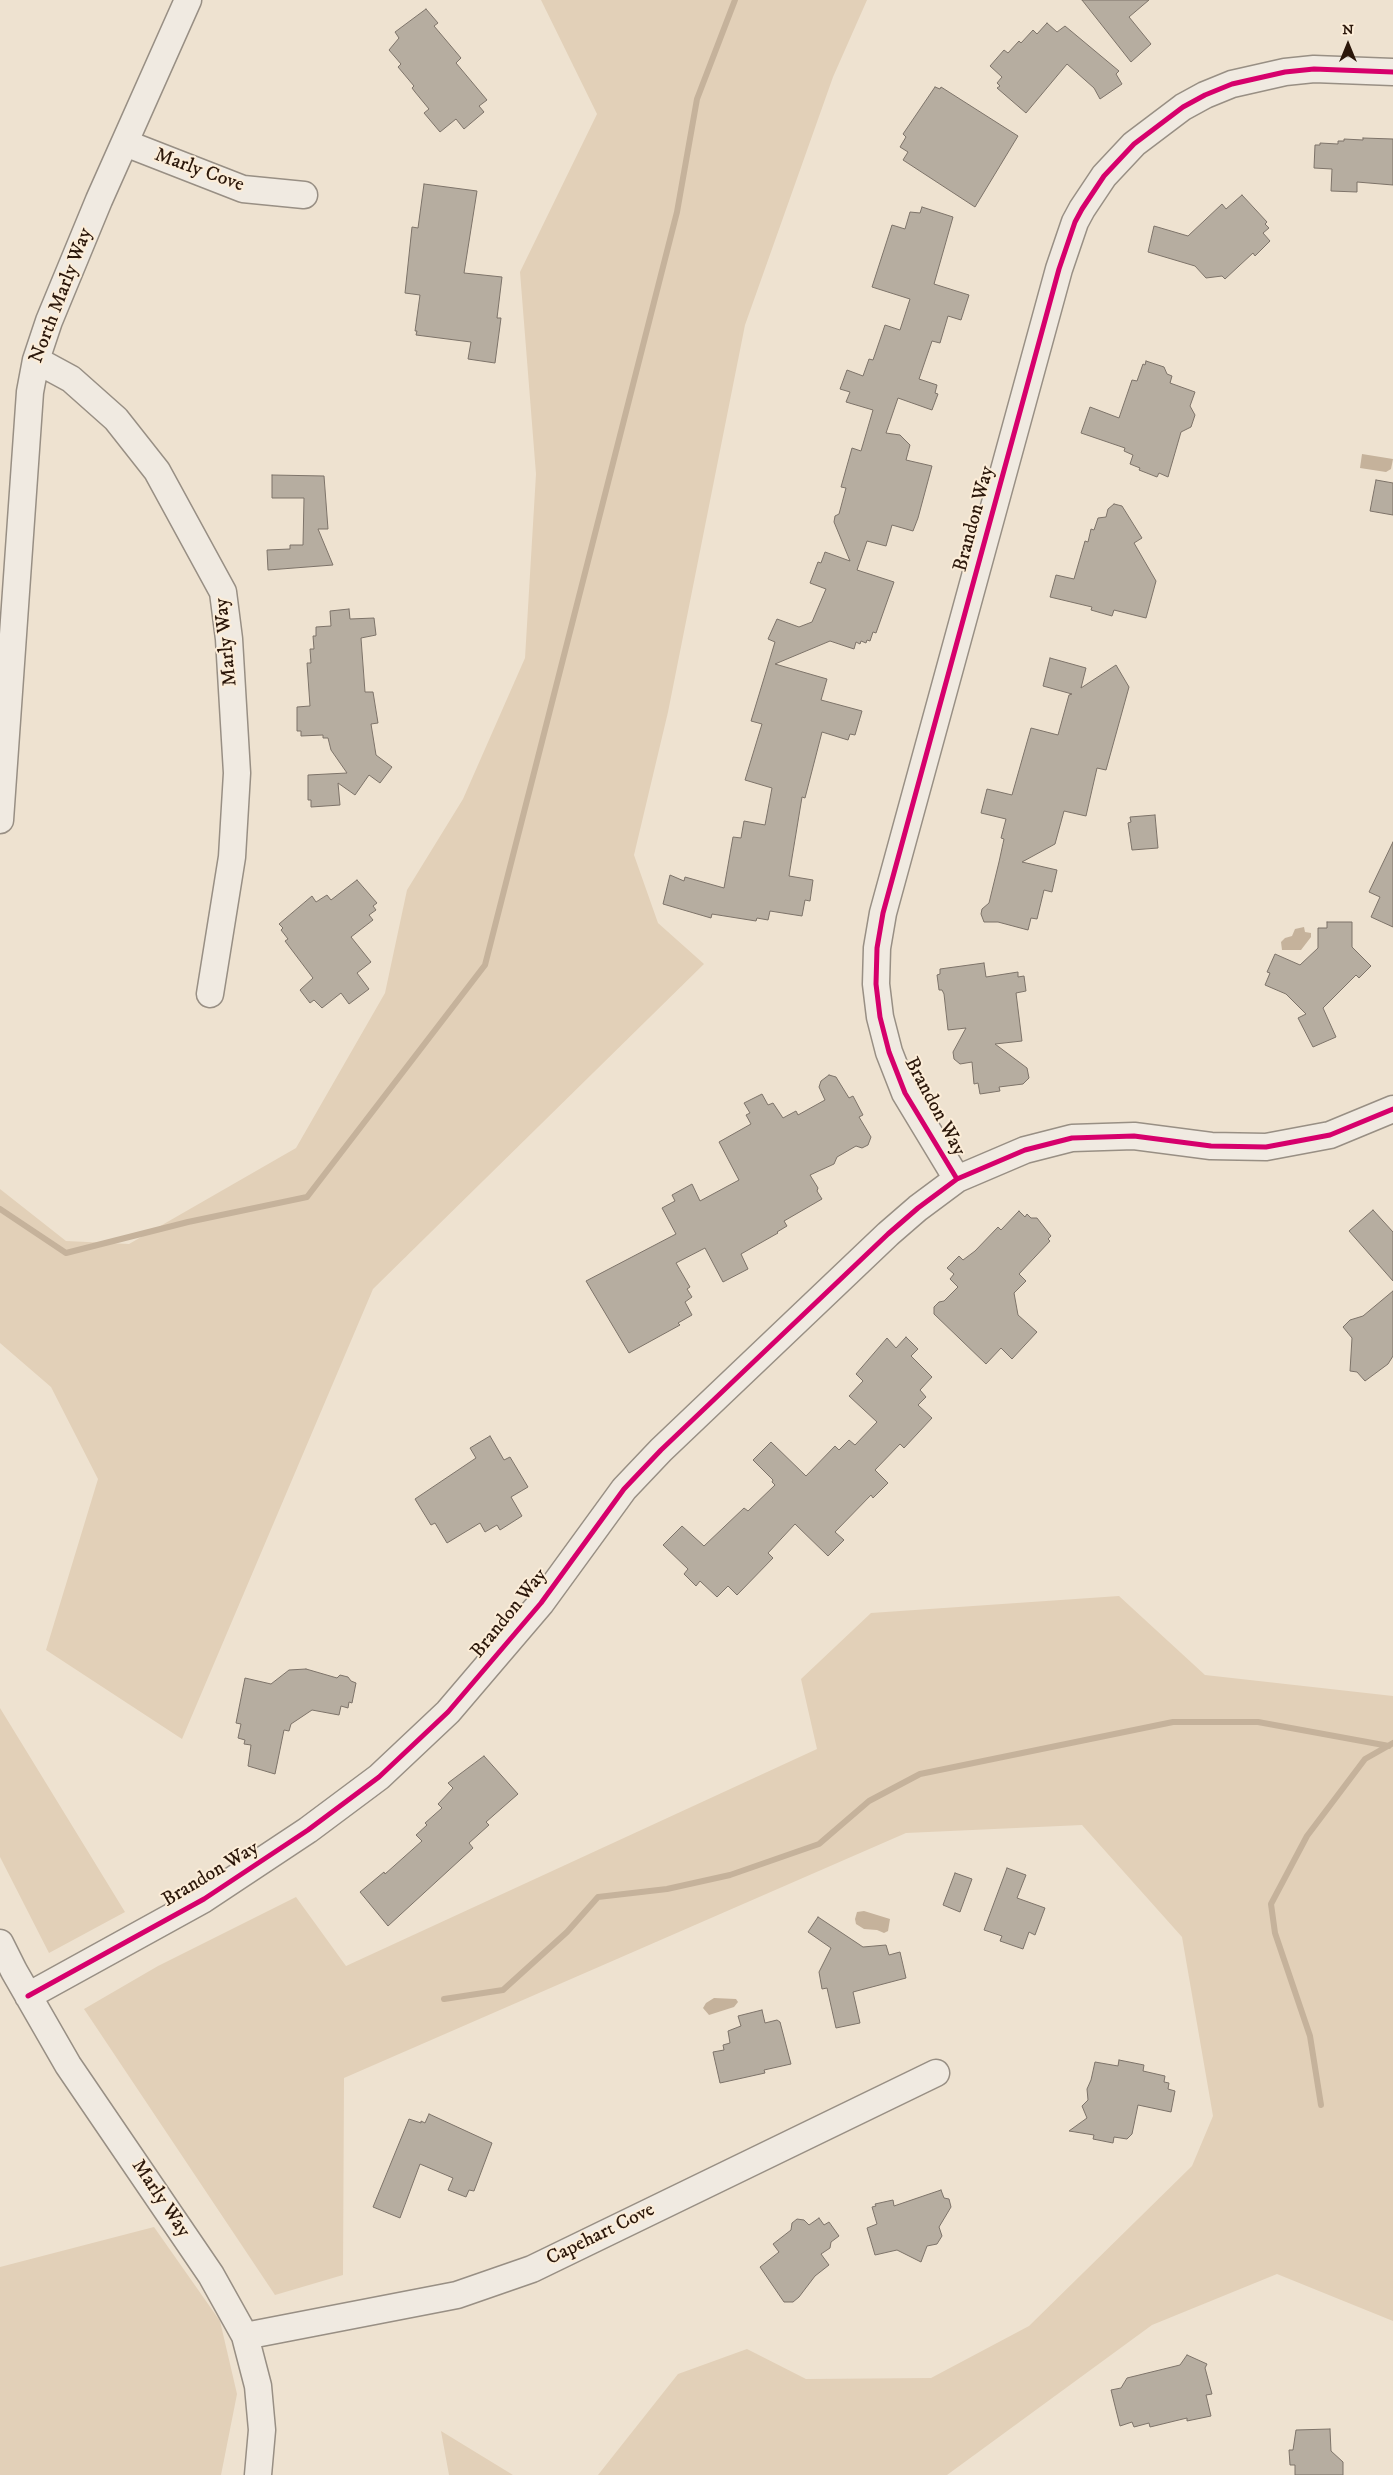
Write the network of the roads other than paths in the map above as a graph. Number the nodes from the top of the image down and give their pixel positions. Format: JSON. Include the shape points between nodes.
{"nodes":[{"id":1,"x":188,"y":0,"type":"edge"},
{"id":2,"x":1393,"y":72,"type":"edge"},
{"id":3,"x":125,"y":143,"type":"junction"},
{"id":4,"x":304,"y":195,"type":"dead end"},
{"id":5,"x":36,"y":360,"type":"junction"},
{"id":6,"x":5,"y":671,"type":"edge"},
{"id":7,"x":0,"y":820,"type":"edge"},
{"id":8,"x":210,"y":994,"type":"dead end"},
{"id":9,"x":1393,"y":1109,"type":"edge"},
{"id":10,"x":957,"y":1179,"type":"junction"},
{"id":11,"x":0,"y":1942,"type":"edge"},
{"id":12,"x":28,"y":1996,"type":"junction"},
{"id":13,"x":936,"y":2073,"type":"dead end"},
{"id":14,"x":245,"y":2336,"type":"junction"},
{"id":15,"x":258,"y":2475,"type":"edge"}],
"edges":[{"from":1,"to":3,"type":"street","name":"North Marly Way"},
{"from":2,"to":10,"type":"street","name":"Brandon Way","via":[[1314,69],[1285,72],[1232,84],[1205,95],[1183,107],[1134,144],[1104,176],[1075,222],[1056,278],[883,913],[877,948],[878,998],[889,1052],[905,1093]]},
{"from":3,"to":4,"type":"street","name":"Marly Cove","via":[[243,189]]},
{"from":3,"to":5,"type":"street","name":"North Marly Way","via":[[49,321]]},
{"from":5,"to":6,"type":"street","name":"North Marly Way","via":[[30,392]]},
{"from":5,"to":8,"type":"street","name":"Marly Way","via":[[71,379],[116,419],[157,471],[223,592],[237,773],[232,856]]},
{"from":6,"to":7,"type":"street"},
{"from":9,"to":10,"type":"street","name":"Brandon Way","via":[[1330,1134],[1266,1147],[1211,1146],[1120,1136],[1072,1138],[1025,1150]]},
{"from":10,"to":12,"type":"street","name":"Brandon Way","via":[[888,1234],[661,1450],[624,1489],[541,1603],[454,1705],[379,1777],[308,1830],[212,1894]]},
{"from":11,"to":12,"type":"street","name":"Marly Way"},
{"from":12,"to":14,"type":"street","name":"Marly Way","via":[[68,2065],[212,2275]]},
{"from":13,"to":14,"type":"street","name":"Capehart Cove","via":[[532,2269],[457,2295]]},
{"from":14,"to":15,"type":"street","name":"Marly Way","via":[[262,2430]]}]}
